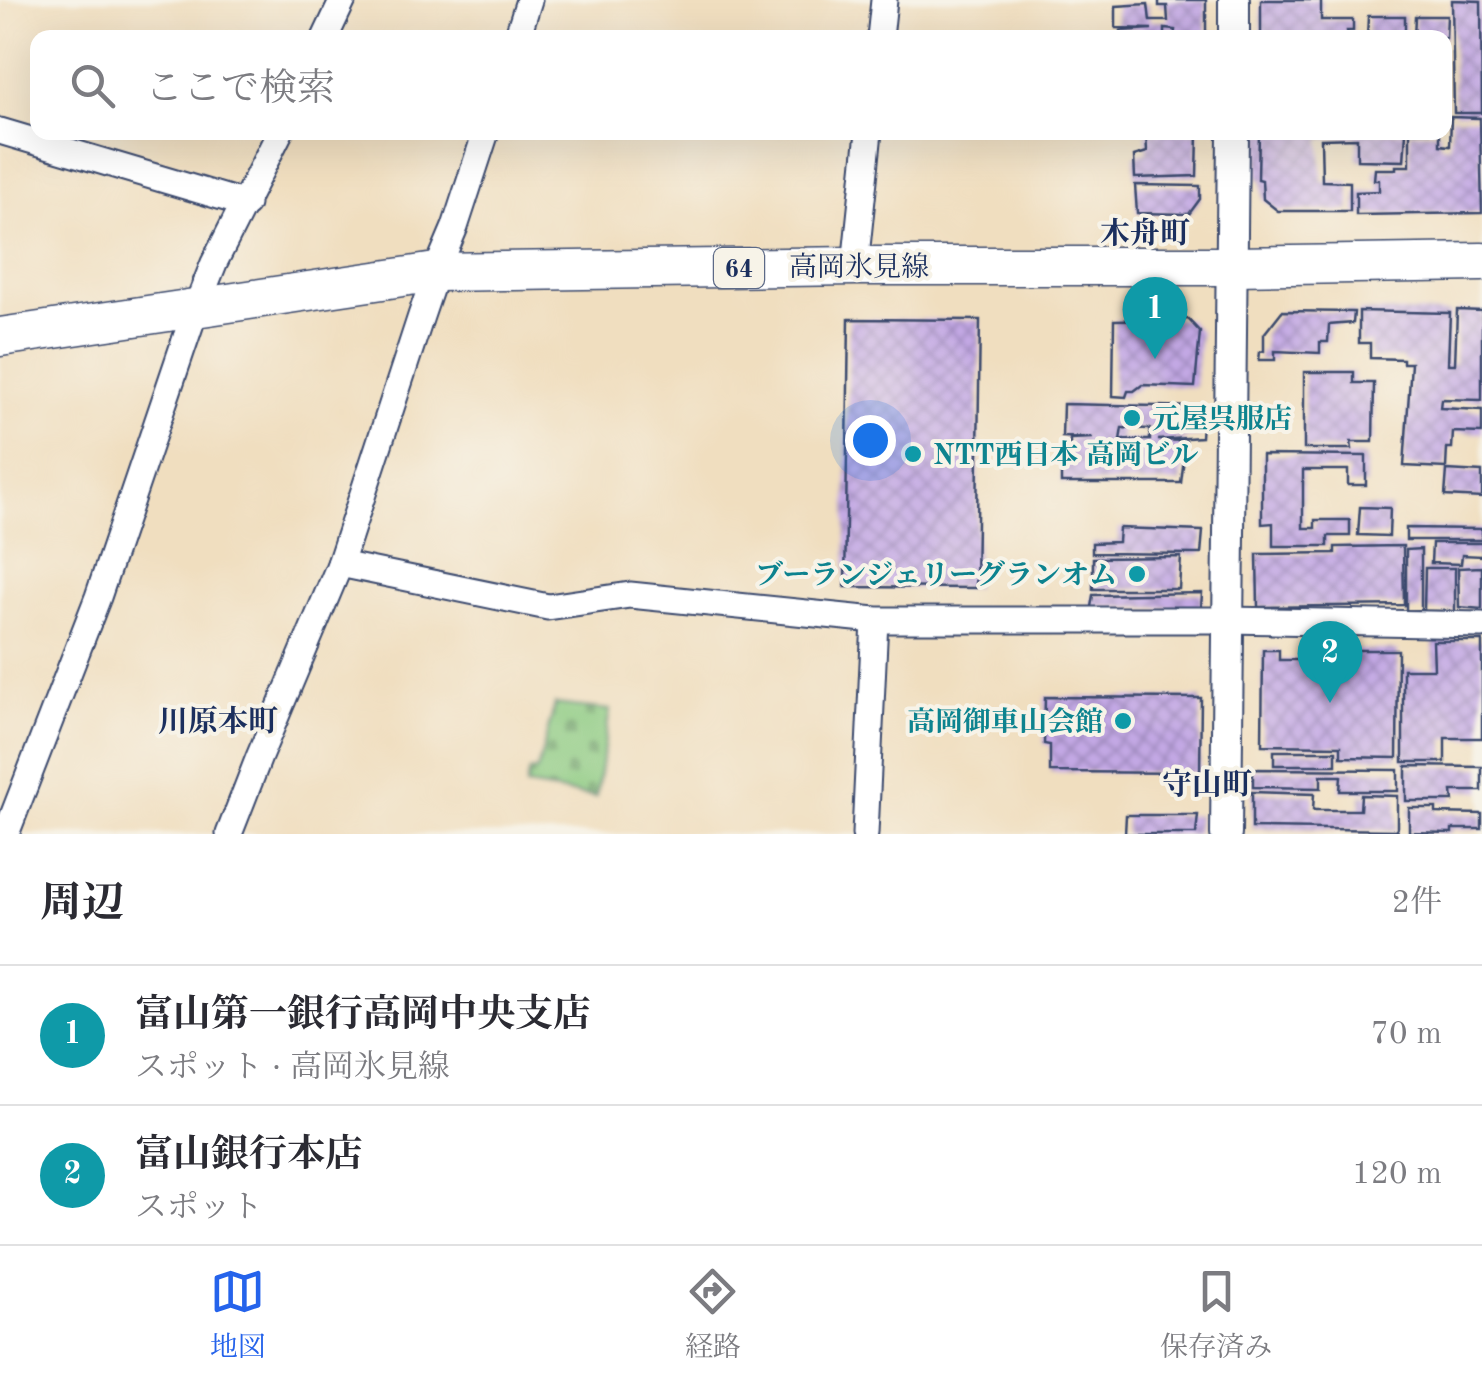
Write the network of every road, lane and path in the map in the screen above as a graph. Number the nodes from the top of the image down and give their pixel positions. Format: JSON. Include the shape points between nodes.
{"nodes":[{"id":1,"x":343,"y":0,"type":"edge"},
{"id":2,"x":529,"y":0,"type":"edge"},
{"id":3,"x":884,"y":0,"type":"edge"},
{"id":4,"x":1234,"y":0,"type":"edge"},
{"id":5,"x":329,"y":30,"type":"edge"},
{"id":6,"x":520,"y":30,"type":"edge"},
{"id":7,"x":881,"y":30,"type":"edge"},
{"id":8,"x":1234,"y":30,"type":"edge"},
{"id":9,"x":0,"y":131,"type":"edge"},
{"id":10,"x":30,"y":140,"type":"edge"},
{"id":11,"x":30,"y":140,"type":"edge"},
{"id":12,"x":276,"y":140,"type":"edge"},
{"id":13,"x":483,"y":140,"type":"edge"},
{"id":14,"x":868,"y":140,"type":"edge"},
{"id":15,"x":1233,"y":140,"type":"edge"},
{"id":16,"x":246,"y":204,"type":"junction"},
{"id":17,"x":1482,"y":262,"type":"edge"},
{"id":18,"x":855,"y":266,"type":"junction"},
{"id":19,"x":1233,"y":266,"type":"junction"},
{"id":20,"x":436,"y":272,"type":"junction"},
{"id":21,"x":196,"y":308,"type":"junction"},
{"id":22,"x":0,"y":338,"type":"edge"},
{"id":23,"x":340,"y":564,"type":"junction"},
{"id":24,"x":874,"y":620,"type":"junction"},
{"id":25,"x":1227,"y":620,"type":"junction"},
{"id":26,"x":1482,"y":625,"type":"edge"},
{"id":27,"x":6,"y":834,"type":"edge"},
{"id":28,"x":230,"y":834,"type":"edge"},
{"id":29,"x":864,"y":834,"type":"edge"},
{"id":30,"x":1226,"y":834,"type":"edge"}],
"edges":[{"from":1,"to":5,"type":"street"},
{"from":2,"to":6,"type":"street"},
{"from":3,"to":7,"type":"street"},
{"from":4,"to":8,"type":"street"},
{"from":9,"to":10,"type":"street"},
{"from":11,"to":16,"type":"street"},
{"from":12,"to":16,"type":"street"},
{"from":13,"to":20,"type":"street"},
{"from":14,"to":18,"type":"street"},
{"from":15,"to":19,"type":"street"},
{"from":16,"to":21,"type":"street"},
{"from":17,"to":19,"type":"main road","name":"高岡氷見線","number":"64"},
{"from":18,"to":19,"type":"main road","name":"高岡氷見線","number":"64"},
{"from":18,"to":20,"type":"main road","name":"高岡氷見線","number":"64"},
{"from":19,"to":25,"type":"street"},
{"from":20,"to":21,"type":"main road","name":"高岡氷見線","number":"64"},
{"from":20,"to":23,"type":"street"},
{"from":21,"to":22,"type":"main road","name":"高岡氷見線","number":"64"},
{"from":21,"to":27,"type":"street","via":[[98,597]]},
{"from":23,"to":24,"type":"street","via":[[548,606],[630,595]]},
{"from":23,"to":28,"type":"street"},
{"from":24,"to":25,"type":"street"},
{"from":24,"to":29,"type":"street"},
{"from":25,"to":26,"type":"street"},
{"from":25,"to":30,"type":"street"}]}
